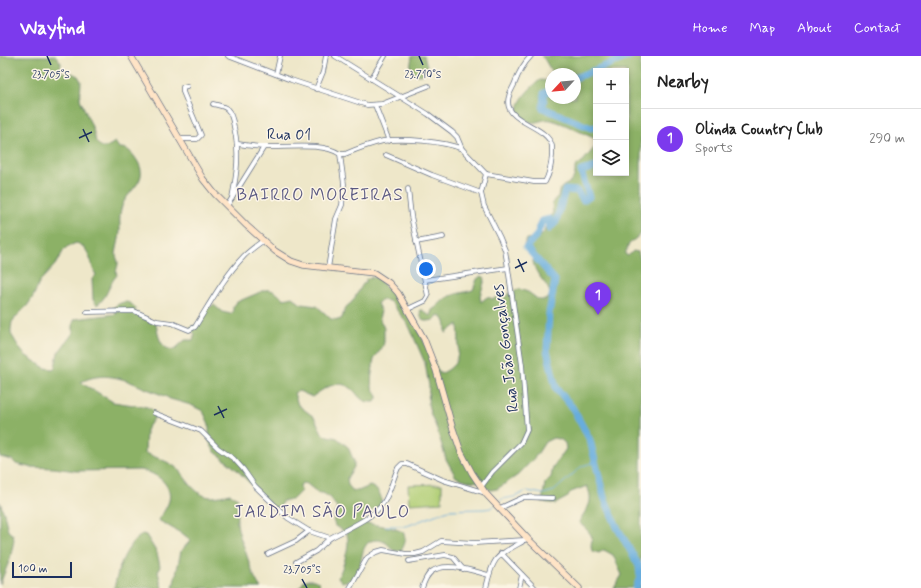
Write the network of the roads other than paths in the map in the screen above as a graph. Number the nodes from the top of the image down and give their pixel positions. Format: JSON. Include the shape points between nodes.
{"nodes":[{"id":1,"x":131,"y":56,"type":"edge"},
{"id":2,"x":228,"y":56,"type":"edge"},
{"id":3,"x":280,"y":56,"type":"edge"},
{"id":4,"x":326,"y":56,"type":"edge"},
{"id":5,"x":335,"y":56,"type":"edge"},
{"id":6,"x":385,"y":56,"type":"edge"},
{"id":7,"x":531,"y":56,"type":"edge"},
{"id":8,"x":276,"y":74,"type":"junction"},
{"id":9,"x":372,"y":80,"type":"junction"},
{"id":10,"x":187,"y":86,"type":"dead end"},
{"id":11,"x":428,"y":86,"type":"dead end"},
{"id":12,"x":316,"y":89,"type":"junction"},
{"id":13,"x":400,"y":97,"type":"junction"},
{"id":14,"x":213,"y":104,"type":"dead end"},
{"id":15,"x":374,"y":105,"type":"junction"},
{"id":16,"x":179,"y":139,"type":"junction"},
{"id":17,"x":389,"y":141,"type":"junction"},
{"id":18,"x":238,"y":144,"type":"junction"},
{"id":19,"x":264,"y":147,"type":"junction"},
{"id":20,"x":462,"y":149,"type":"junction"},
{"id":21,"x":340,"y":154,"type":"junction"},
{"id":22,"x":386,"y":155,"type":"dead end"},
{"id":23,"x":486,"y":174,"type":"junction"},
{"id":24,"x":408,"y":189,"type":"dead end"},
{"id":25,"x":481,"y":193,"type":"junction"},
{"id":26,"x":232,"y":198,"type":"junction"},
{"id":27,"x":227,"y":206,"type":"junction"},
{"id":28,"x":443,"y":237,"type":"dead end"},
{"id":29,"x":264,"y":240,"type":"junction"},
{"id":30,"x":416,"y":242,"type":"junction"},
{"id":31,"x":328,"y":268,"type":"junction"},
{"id":32,"x":508,"y":268,"type":"junction"},
{"id":33,"x":425,"y":280,"type":"junction"},
{"id":34,"x":408,"y":309,"type":"junction"},
{"id":35,"x":87,"y":312,"type":"dead end"},
{"id":36,"x":154,"y":413,"type":"dead end"},
{"id":37,"x":481,"y":487,"type":"junction"},
{"id":38,"x":486,"y":494,"type":"junction"},
{"id":39,"x":553,"y":498,"type":"dead end"},
{"id":40,"x":499,"y":508,"type":"junction"},
{"id":41,"x":309,"y":531,"type":"junction"},
{"id":42,"x":330,"y":538,"type":"junction"},
{"id":43,"x":526,"y":540,"type":"junction"},
{"id":44,"x":501,"y":553,"type":"junction"},
{"id":45,"x":268,"y":554,"type":"dead end"},
{"id":46,"x":409,"y":561,"type":"dead end"},
{"id":47,"x":296,"y":562,"type":"dead end"},
{"id":48,"x":463,"y":569,"type":"junction"},
{"id":49,"x":489,"y":575,"type":"junction"},
{"id":50,"x":522,"y":575,"type":"junction"},
{"id":51,"x":350,"y":588,"type":"edge"},
{"id":52,"x":422,"y":588,"type":"edge"},
{"id":53,"x":486,"y":588,"type":"edge"},
{"id":54,"x":519,"y":588,"type":"edge"},
{"id":55,"x":535,"y":588,"type":"edge"},
{"id":56,"x":579,"y":588,"type":"edge"}],
"edges":[{"from":1,"to":16,"type":"main road"},
{"from":2,"to":8,"type":"street"},
{"from":3,"to":8,"type":"street"},
{"from":4,"to":12,"type":"street"},
{"from":5,"to":9,"type":"street"},
{"from":6,"to":9,"type":"street"},
{"from":7,"to":23,"type":"street","via":[[518,75],[508,97],[508,105],[519,120],[542,132],[548,139],[552,146],[549,176],[545,182],[534,182]]},
{"from":8,"to":12,"type":"street"},
{"from":9,"to":13,"type":"street"},
{"from":10,"to":16,"type":"street","via":[[183,87],[183,92],[201,136],[197,139]]},
{"from":11,"to":13,"type":"street"},
{"from":12,"to":15,"type":"street"},
{"from":13,"to":15,"type":"street"},
{"from":13,"to":20,"type":"street","via":[[452,132]]},
{"from":14,"to":18,"type":"street","via":[[224,107],[232,116]]},
{"from":15,"to":17,"type":"street"},
{"from":16,"to":27,"type":"main road","via":[[203,179]]},
{"from":17,"to":20,"type":"street","via":[[410,140]]},
{"from":17,"to":21,"type":"street"},
{"from":18,"to":19,"type":"street","name":"Rua 01"},
{"from":18,"to":26,"type":"street"},
{"from":19,"to":21,"type":"street","name":"Rua 01","via":[[331,149]]},
{"from":19,"to":26,"type":"street"},
{"from":20,"to":23,"type":"street"},
{"from":21,"to":31,"type":"street","via":[[344,184],[342,206],[336,219]]},
{"from":22,"to":25,"type":"street"},
{"from":23,"to":25,"type":"street"},
{"from":24,"to":30,"type":"street"},
{"from":25,"to":32,"type":"street","name":"Rua João Gonçalves","via":[[484,206],[505,250]]},
{"from":26,"to":27,"type":"street"},
{"from":27,"to":29,"type":"main road"},
{"from":28,"to":30,"type":"street"},
{"from":29,"to":31,"type":"main road","via":[[291,261]]},
{"from":29,"to":35,"type":"street","via":[[238,263],[193,329],[157,321],[134,311]]},
{"from":30,"to":33,"type":"street"},
{"from":31,"to":34,"type":"main road","via":[[369,272],[381,276],[398,293]]},
{"from":32,"to":33,"type":"street"},
{"from":32,"to":37,"type":"street","name":"Rua João Gonçalves","via":[[522,365],[527,430],[521,443]]},
{"from":33,"to":34,"type":"street","via":[[427,299]]},
{"from":34,"to":37,"type":"main road","via":[[424,339],[436,370],[462,452]]},
{"from":36,"to":41,"type":"street","via":[[201,431],[234,459],[273,505]]},
{"from":37,"to":38,"type":"main road"},
{"from":38,"to":40,"type":"main road"},
{"from":38,"to":42,"type":"street","via":[[402,464],[380,508]]},
{"from":39,"to":40,"type":"street","via":[[524,497]]},
{"from":40,"to":43,"type":"main road"},
{"from":41,"to":42,"type":"street"},
{"from":41,"to":45,"type":"street","via":[[296,541]]},
{"from":42,"to":47,"type":"street","via":[[316,552]]},
{"from":43,"to":44,"type":"street"},
{"from":43,"to":51,"type":"street","via":[[476,543],[441,540],[424,552],[415,554],[383,550],[368,558]]},
{"from":43,"to":56,"type":"main road"},
{"from":44,"to":49,"type":"street"},
{"from":44,"to":50,"type":"street"},
{"from":46,"to":48,"type":"street","via":[[445,555],[453,557]]},
{"from":48,"to":49,"type":"street"},
{"from":48,"to":52,"type":"street","via":[[438,568],[426,578]]},
{"from":49,"to":53,"type":"street"},
{"from":50,"to":54,"type":"street"},
{"from":50,"to":55,"type":"street"}]}
